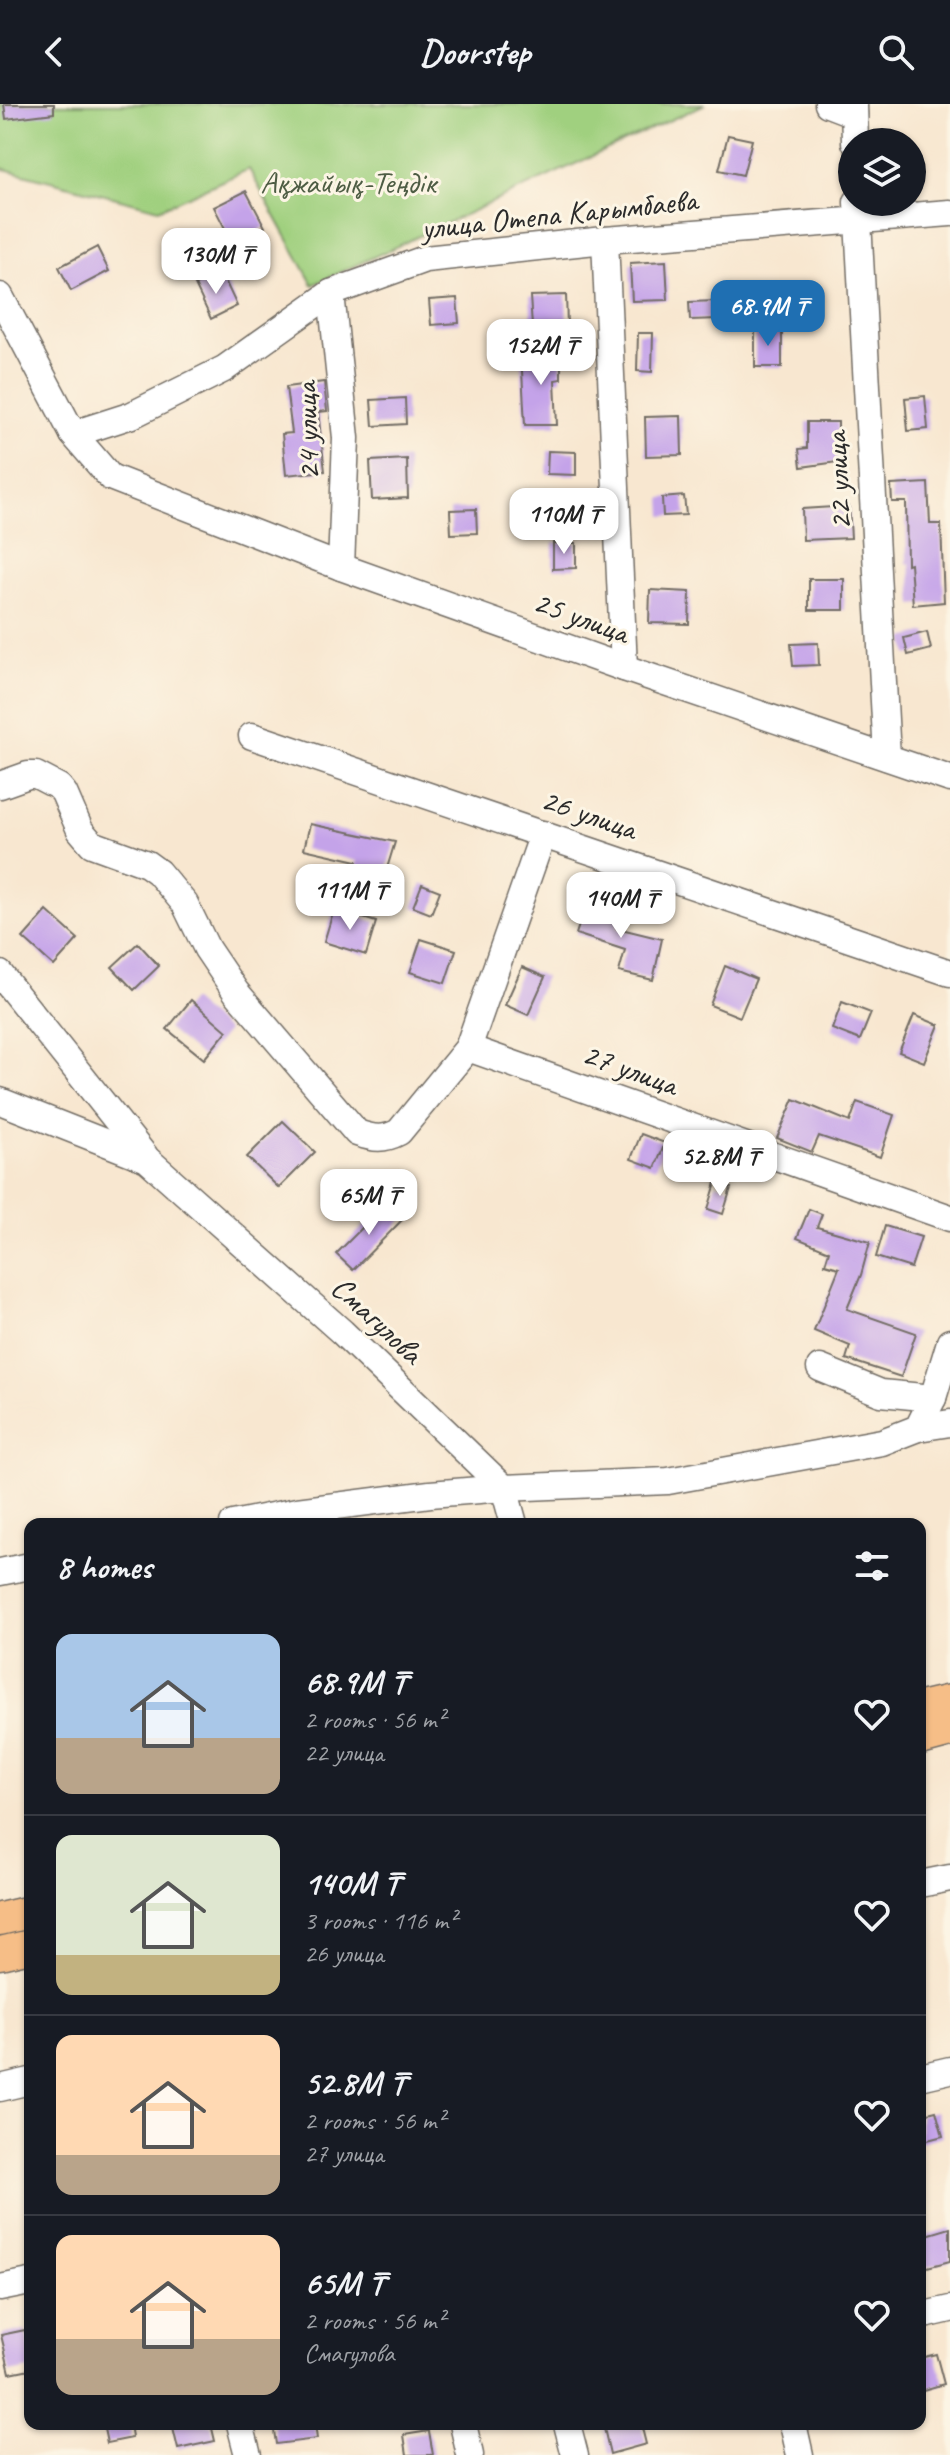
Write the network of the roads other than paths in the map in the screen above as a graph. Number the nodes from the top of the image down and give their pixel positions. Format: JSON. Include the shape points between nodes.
{"nodes":[{"id":1,"x":828,"y":104,"type":"edge"},
{"id":2,"x":854,"y":109,"type":"edge"},
{"id":3,"x":838,"y":212,"type":"edge"},
{"id":4,"x":926,"y":212,"type":"edge"},
{"id":5,"x":950,"y":213,"type":"edge"},
{"id":6,"x":857,"y":216,"type":"edge"},
{"id":7,"x":605,"y":240,"type":"junction"},
{"id":8,"x":331,"y":293,"type":"junction"},
{"id":9,"x":0,"y":296,"type":"edge"},
{"id":10,"x":73,"y":434,"type":"junction"},
{"id":11,"x":341,"y":567,"type":"junction"},
{"id":12,"x":624,"y":668,"type":"junction"},
{"id":13,"x":252,"y":736,"type":"dead end"},
{"id":14,"x":887,"y":757,"type":"junction"},
{"id":15,"x":950,"y":779,"type":"edge"},
{"id":16,"x":0,"y":785,"type":"edge"},
{"id":17,"x":543,"y":834,"type":"junction"},
{"id":18,"x":950,"y":973,"type":"edge"},
{"id":19,"x":0,"y":974,"type":"edge"},
{"id":20,"x":468,"y":1048,"type":"junction"},
{"id":21,"x":0,"y":1101,"type":"edge"},
{"id":22,"x":147,"y":1159,"type":"junction"},
{"id":23,"x":950,"y":1218,"type":"edge"},
{"id":24,"x":950,"y":1342,"type":"edge"},
{"id":25,"x":820,"y":1368,"type":"dead end"},
{"id":26,"x":933,"y":1398,"type":"junction"},
{"id":27,"x":950,"y":1423,"type":"edge"},
{"id":28,"x":918,"y":1428,"type":"junction"},
{"id":29,"x":504,"y":1488,"type":"junction"},
{"id":30,"x":263,"y":1518,"type":"edge"},
{"id":31,"x":512,"y":1518,"type":"edge"},
{"id":32,"x":24,"y":1567,"type":"edge"},
{"id":33,"x":0,"y":1572,"type":"edge"},
{"id":34,"x":950,"y":1701,"type":"edge"},
{"id":35,"x":926,"y":1707,"type":"edge"},
{"id":36,"x":950,"y":1731,"type":"edge"},
{"id":37,"x":926,"y":1737,"type":"edge"},
{"id":38,"x":950,"y":1878,"type":"edge"},
{"id":39,"x":926,"y":1883,"type":"edge"},
{"id":40,"x":24,"y":1913,"type":"edge"},
{"id":41,"x":0,"y":1919,"type":"edge"},
{"id":42,"x":24,"y":1947,"type":"edge"},
{"id":43,"x":0,"y":1953,"type":"edge"},
{"id":44,"x":950,"y":2070,"type":"edge"},
{"id":45,"x":926,"y":2076,"type":"edge"},
{"id":46,"x":24,"y":2082,"type":"edge"},
{"id":47,"x":0,"y":2088,"type":"edge"},
{"id":48,"x":24,"y":2283,"type":"edge"},
{"id":49,"x":0,"y":2288,"type":"edge"},
{"id":50,"x":950,"y":2309,"type":"edge"},
{"id":51,"x":926,"y":2315,"type":"edge"},
{"id":52,"x":242,"y":2430,"type":"edge"},
{"id":53,"x":464,"y":2430,"type":"edge"},
{"id":54,"x":569,"y":2430,"type":"edge"},
{"id":55,"x":794,"y":2430,"type":"edge"},
{"id":56,"x":248,"y":2455,"type":"edge"},
{"id":57,"x":470,"y":2455,"type":"edge"},
{"id":58,"x":575,"y":2455,"type":"edge"},
{"id":59,"x":800,"y":2455,"type":"edge"}],
"edges":[{"from":1,"to":2,"type":"street"},
{"from":3,"to":7,"type":"street","name":"улица Отепа Карымбаева"},
{"from":4,"to":5,"type":"street","name":"улица Отепа Карымбаева"},
{"from":6,"to":14,"type":"street","name":"22 улица"},
{"from":7,"to":8,"type":"street","name":"улица Отепа Карымбаева","via":[[425,259]]},
{"from":7,"to":12,"type":"street"},
{"from":8,"to":10,"type":"street","name":"улица Отепа Карымбаева","via":[[224,369],[132,415]]},
{"from":8,"to":11,"type":"street","name":"24 улица","via":[[346,438]]},
{"from":9,"to":10,"type":"street","name":"25 улица"},
{"from":10,"to":11,"type":"street","name":"25 улица","via":[[110,477]]},
{"from":11,"to":12,"type":"street","name":"25 улица"},
{"from":12,"to":14,"type":"street","name":"25 улица"},
{"from":13,"to":17,"type":"street","name":"26 улица"},
{"from":14,"to":15,"type":"street","name":"25 улица"},
{"from":16,"to":20,"type":"street","via":[[36,775],[59,787],[92,844],[158,872],[185,904],[236,992],[357,1133],[387,1139],[399,1132]]},
{"from":17,"to":18,"type":"street","name":"26 улица"},
{"from":17,"to":20,"type":"street"},
{"from":19,"to":22,"type":"street"},
{"from":20,"to":23,"type":"street","name":"27 улица"},
{"from":21,"to":22,"type":"street","name":"Смагулова"},
{"from":22,"to":29,"type":"street","name":"Смагулова","via":[[342,1332]]},
{"from":24,"to":26,"type":"street"},
{"from":25,"to":26,"type":"street","via":[[881,1393]]},
{"from":26,"to":28,"type":"street"},
{"from":27,"to":28,"type":"street"},
{"from":28,"to":29,"type":"street","via":[[882,1442],[668,1481]]},
{"from":29,"to":30,"type":"street"},
{"from":29,"to":31,"type":"street"},
{"from":32,"to":33,"type":"street"},
{"from":34,"to":35,"type":"main road"},
{"from":36,"to":37,"type":"main road"},
{"from":38,"to":39,"type":"street"},
{"from":40,"to":41,"type":"main road"},
{"from":42,"to":43,"type":"main road"},
{"from":44,"to":45,"type":"street"},
{"from":46,"to":47,"type":"street"},
{"from":48,"to":49,"type":"street"},
{"from":50,"to":51,"type":"street"},
{"from":52,"to":56,"type":"street"},
{"from":53,"to":57,"type":"street"},
{"from":54,"to":58,"type":"street"},
{"from":55,"to":59,"type":"street"}]}
